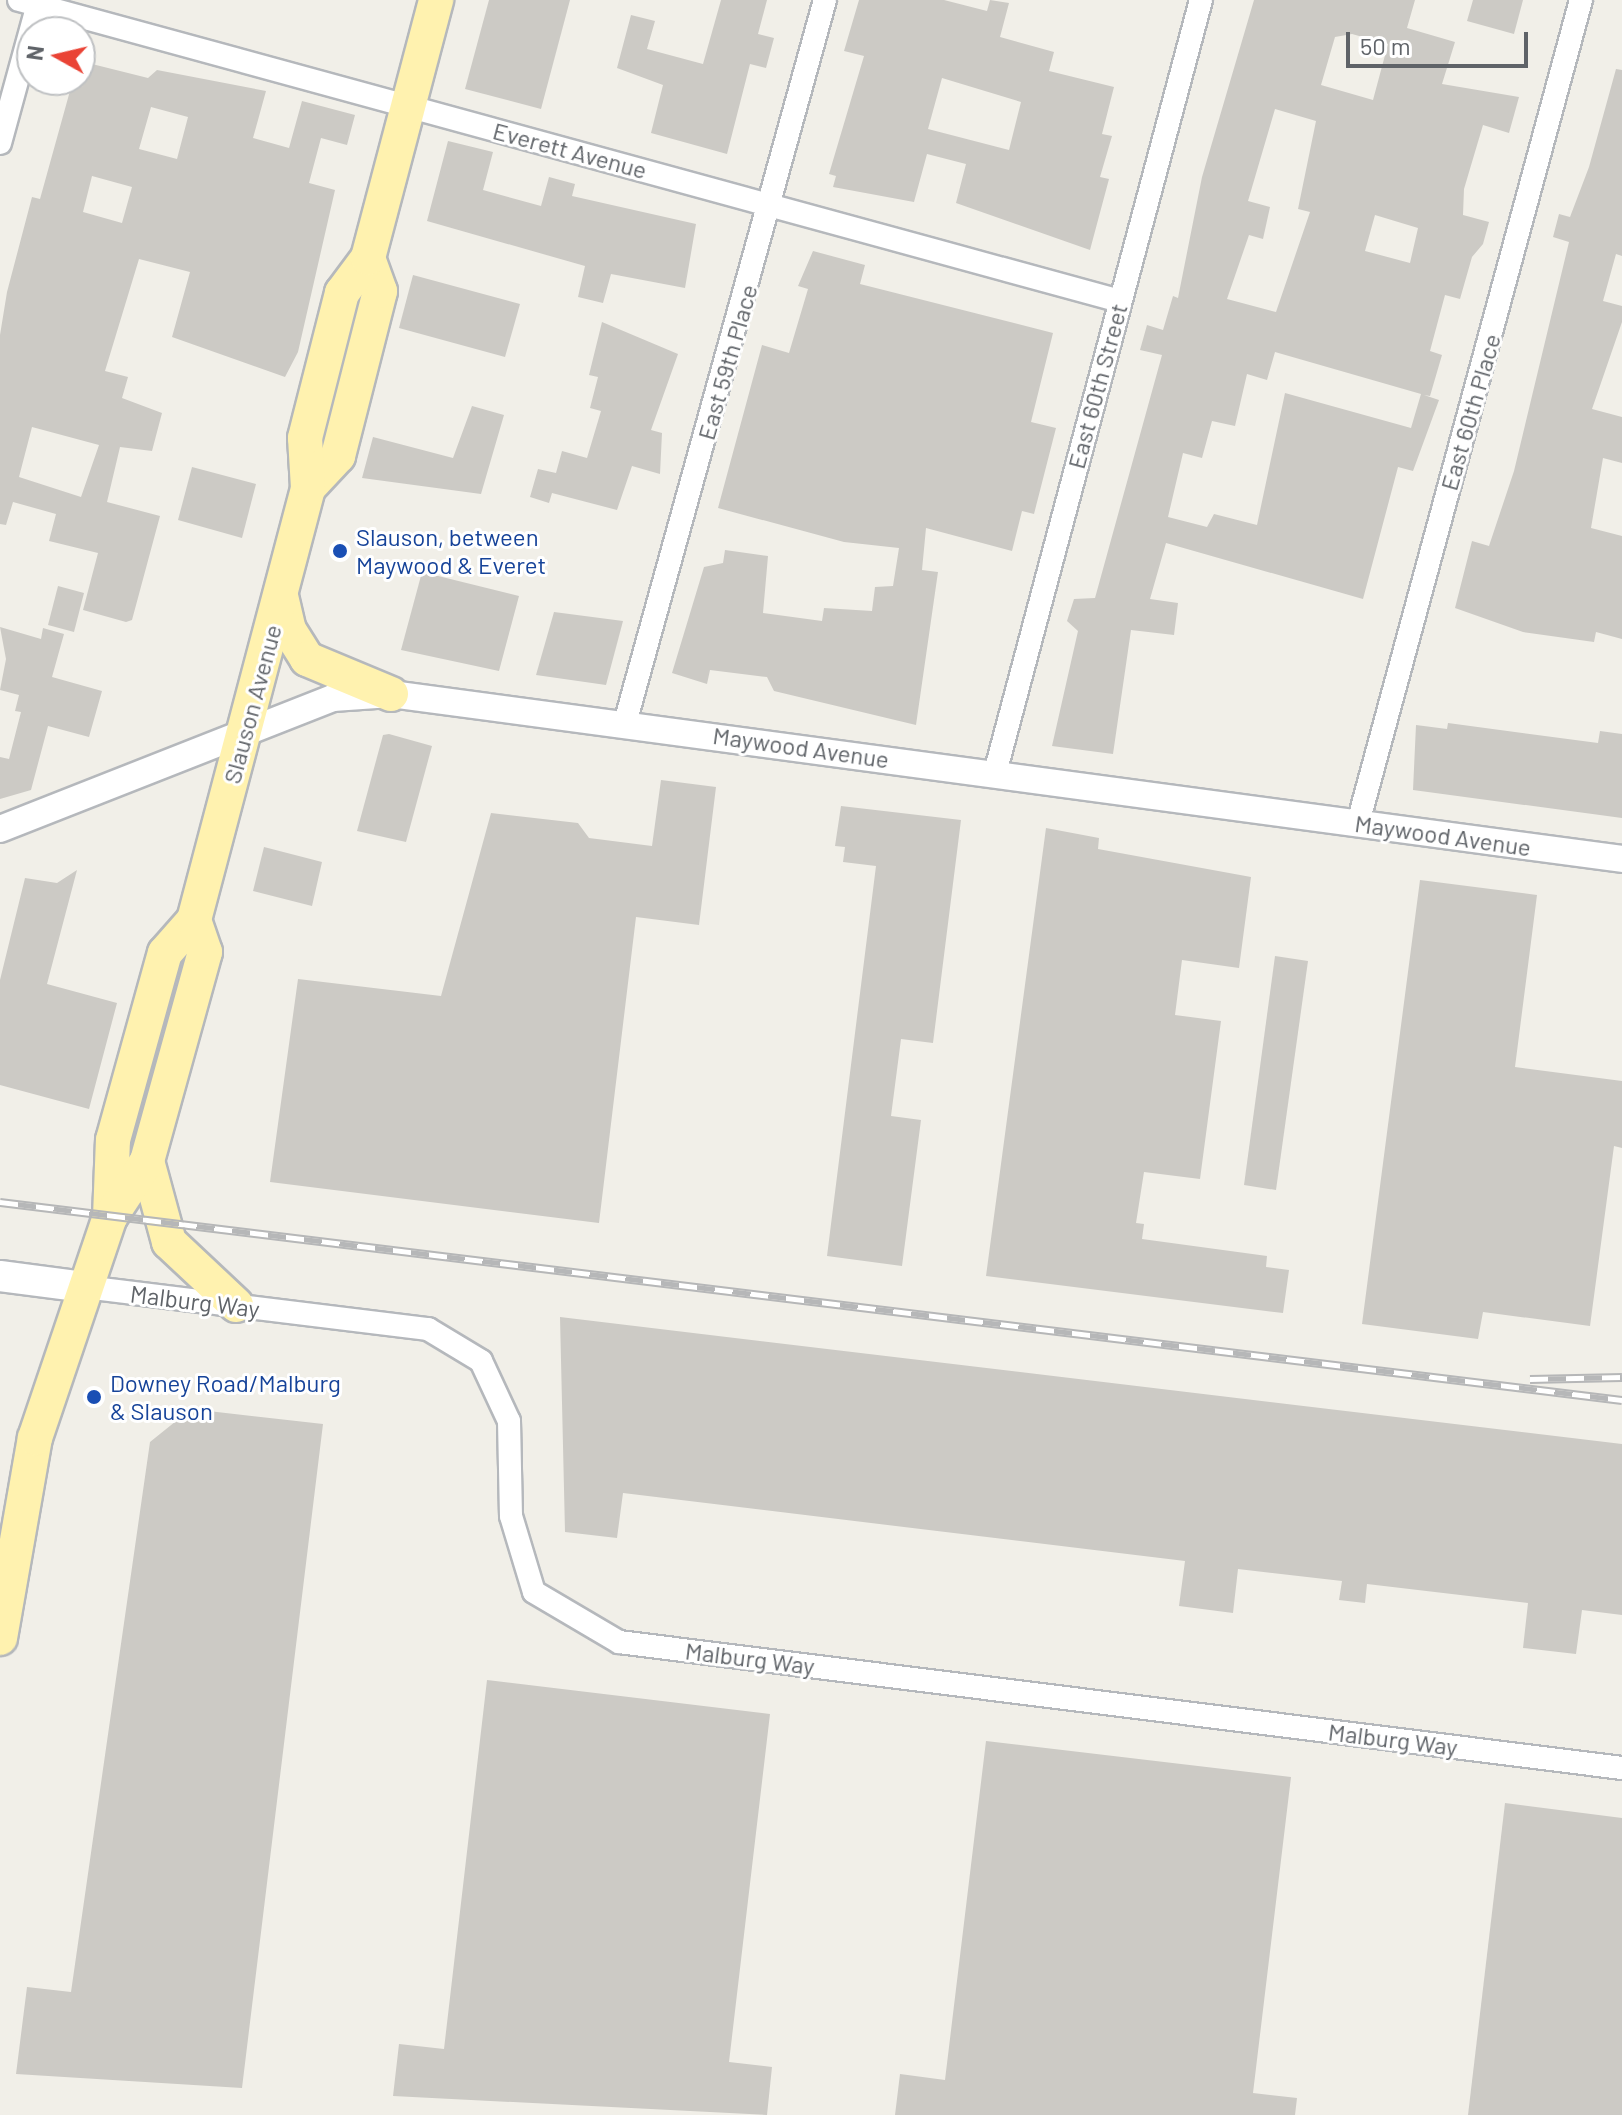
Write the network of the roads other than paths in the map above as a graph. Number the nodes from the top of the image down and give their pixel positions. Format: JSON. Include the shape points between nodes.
{"nodes":[{"id":1,"x":436,"y":0,"type":"edge"},
{"id":2,"x":825,"y":0,"type":"edge"},
{"id":3,"x":1201,"y":0,"type":"edge"},
{"id":4,"x":1581,"y":0,"type":"edge"},
{"id":5,"x":32,"y":2,"type":"edge"},
{"id":6,"x":407,"y":106,"type":"junction"},
{"id":7,"x":0,"y":143,"type":"edge"},
{"id":8,"x":771,"y":206,"type":"junction"},
{"id":9,"x":1120,"y":301,"type":"junction"},
{"id":10,"x":281,"y":595,"type":"junction"},
{"id":11,"x":391,"y":694,"type":"junction"},
{"id":12,"x":625,"y":723,"type":"junction"},
{"id":13,"x":245,"y":735,"type":"junction"},
{"id":14,"x":995,"y":773,"type":"junction"},
{"id":15,"x":1358,"y":823,"type":"junction"},
{"id":16,"x":0,"y":829,"type":"edge"},
{"id":17,"x":1622,"y":859,"type":"edge"},
{"id":18,"x":194,"y":920,"type":"junction"},
{"id":19,"x":147,"y":1161,"type":"junction"},
{"id":20,"x":110,"y":1217,"type":"junction"},
{"id":21,"x":0,"y":1276,"type":"edge"},
{"id":22,"x":82,"y":1297,"type":"junction"},
{"id":23,"x":236,"y":1305,"type":"junction"},
{"id":24,"x":0,"y":1638,"type":"edge"},
{"id":25,"x":1622,"y":1768,"type":"edge"}],
"edges":[{"from":1,"to":6,"type":"main road","name":"Slauson Avenue"},
{"from":2,"to":8,"type":"street","name":"East 59th Place"},
{"from":3,"to":9,"type":"street","name":"East 60th Street"},
{"from":4,"to":15,"type":"street","name":"East 60th Place"},
{"from":5,"to":6,"type":"street","name":"Everett Avenue"},
{"from":5,"to":7,"type":"street"},
{"from":6,"to":8,"type":"street","name":"Everett Avenue"},
{"from":6,"to":10,"type":"main road","name":"Slauson Avenue","via":[[368,258],[342,293],[305,438],[308,488]]},
{"from":8,"to":9,"type":"street","name":"Everett Avenue"},
{"from":8,"to":12,"type":"street","name":"East 59th Place"},
{"from":9,"to":14,"type":"street","name":"East 60th Street"},
{"from":10,"to":11,"type":"main road","via":[[289,630],[307,659]]},
{"from":10,"to":13,"type":"main road","name":"Slauson Avenue"},
{"from":11,"to":12,"type":"street","name":"Maywood Avenue"},
{"from":11,"to":13,"type":"street","name":"Maywood Avenue","via":[[333,698]]},
{"from":12,"to":14,"type":"street","name":"Maywood Avenue"},
{"from":13,"to":16,"type":"street","name":"Maywood Avenue"},
{"from":13,"to":18,"type":"main road","name":"Slauson Avenue"},
{"from":14,"to":15,"type":"street","name":"Maywood Avenue"},
{"from":15,"to":17,"type":"street","name":"Maywood Avenue"},
{"from":18,"to":19,"type":"main road","name":"Slauson Avenue","via":[[205,952]]},
{"from":18,"to":20,"type":"main road","name":"Slauson Avenue","via":[[165,953],[112,1146]]},
{"from":19,"to":20,"type":"main road","name":"Slauson Avenue"},
{"from":19,"to":23,"type":"main road","via":[[169,1242]]},
{"from":20,"to":22,"type":"main road","name":"Slauson Avenue"},
{"from":21,"to":22,"type":"main road"},
{"from":22,"to":23,"type":"street","name":"Malburg Way"},
{"from":22,"to":24,"type":"main road","name":"Slauson Avenue","via":[[35,1438]]},
{"from":23,"to":25,"type":"street","name":"Malburg Way","via":[[428,1329],[481,1361],[509,1421],[511,1516],[534,1592],[619,1642]]}]}
